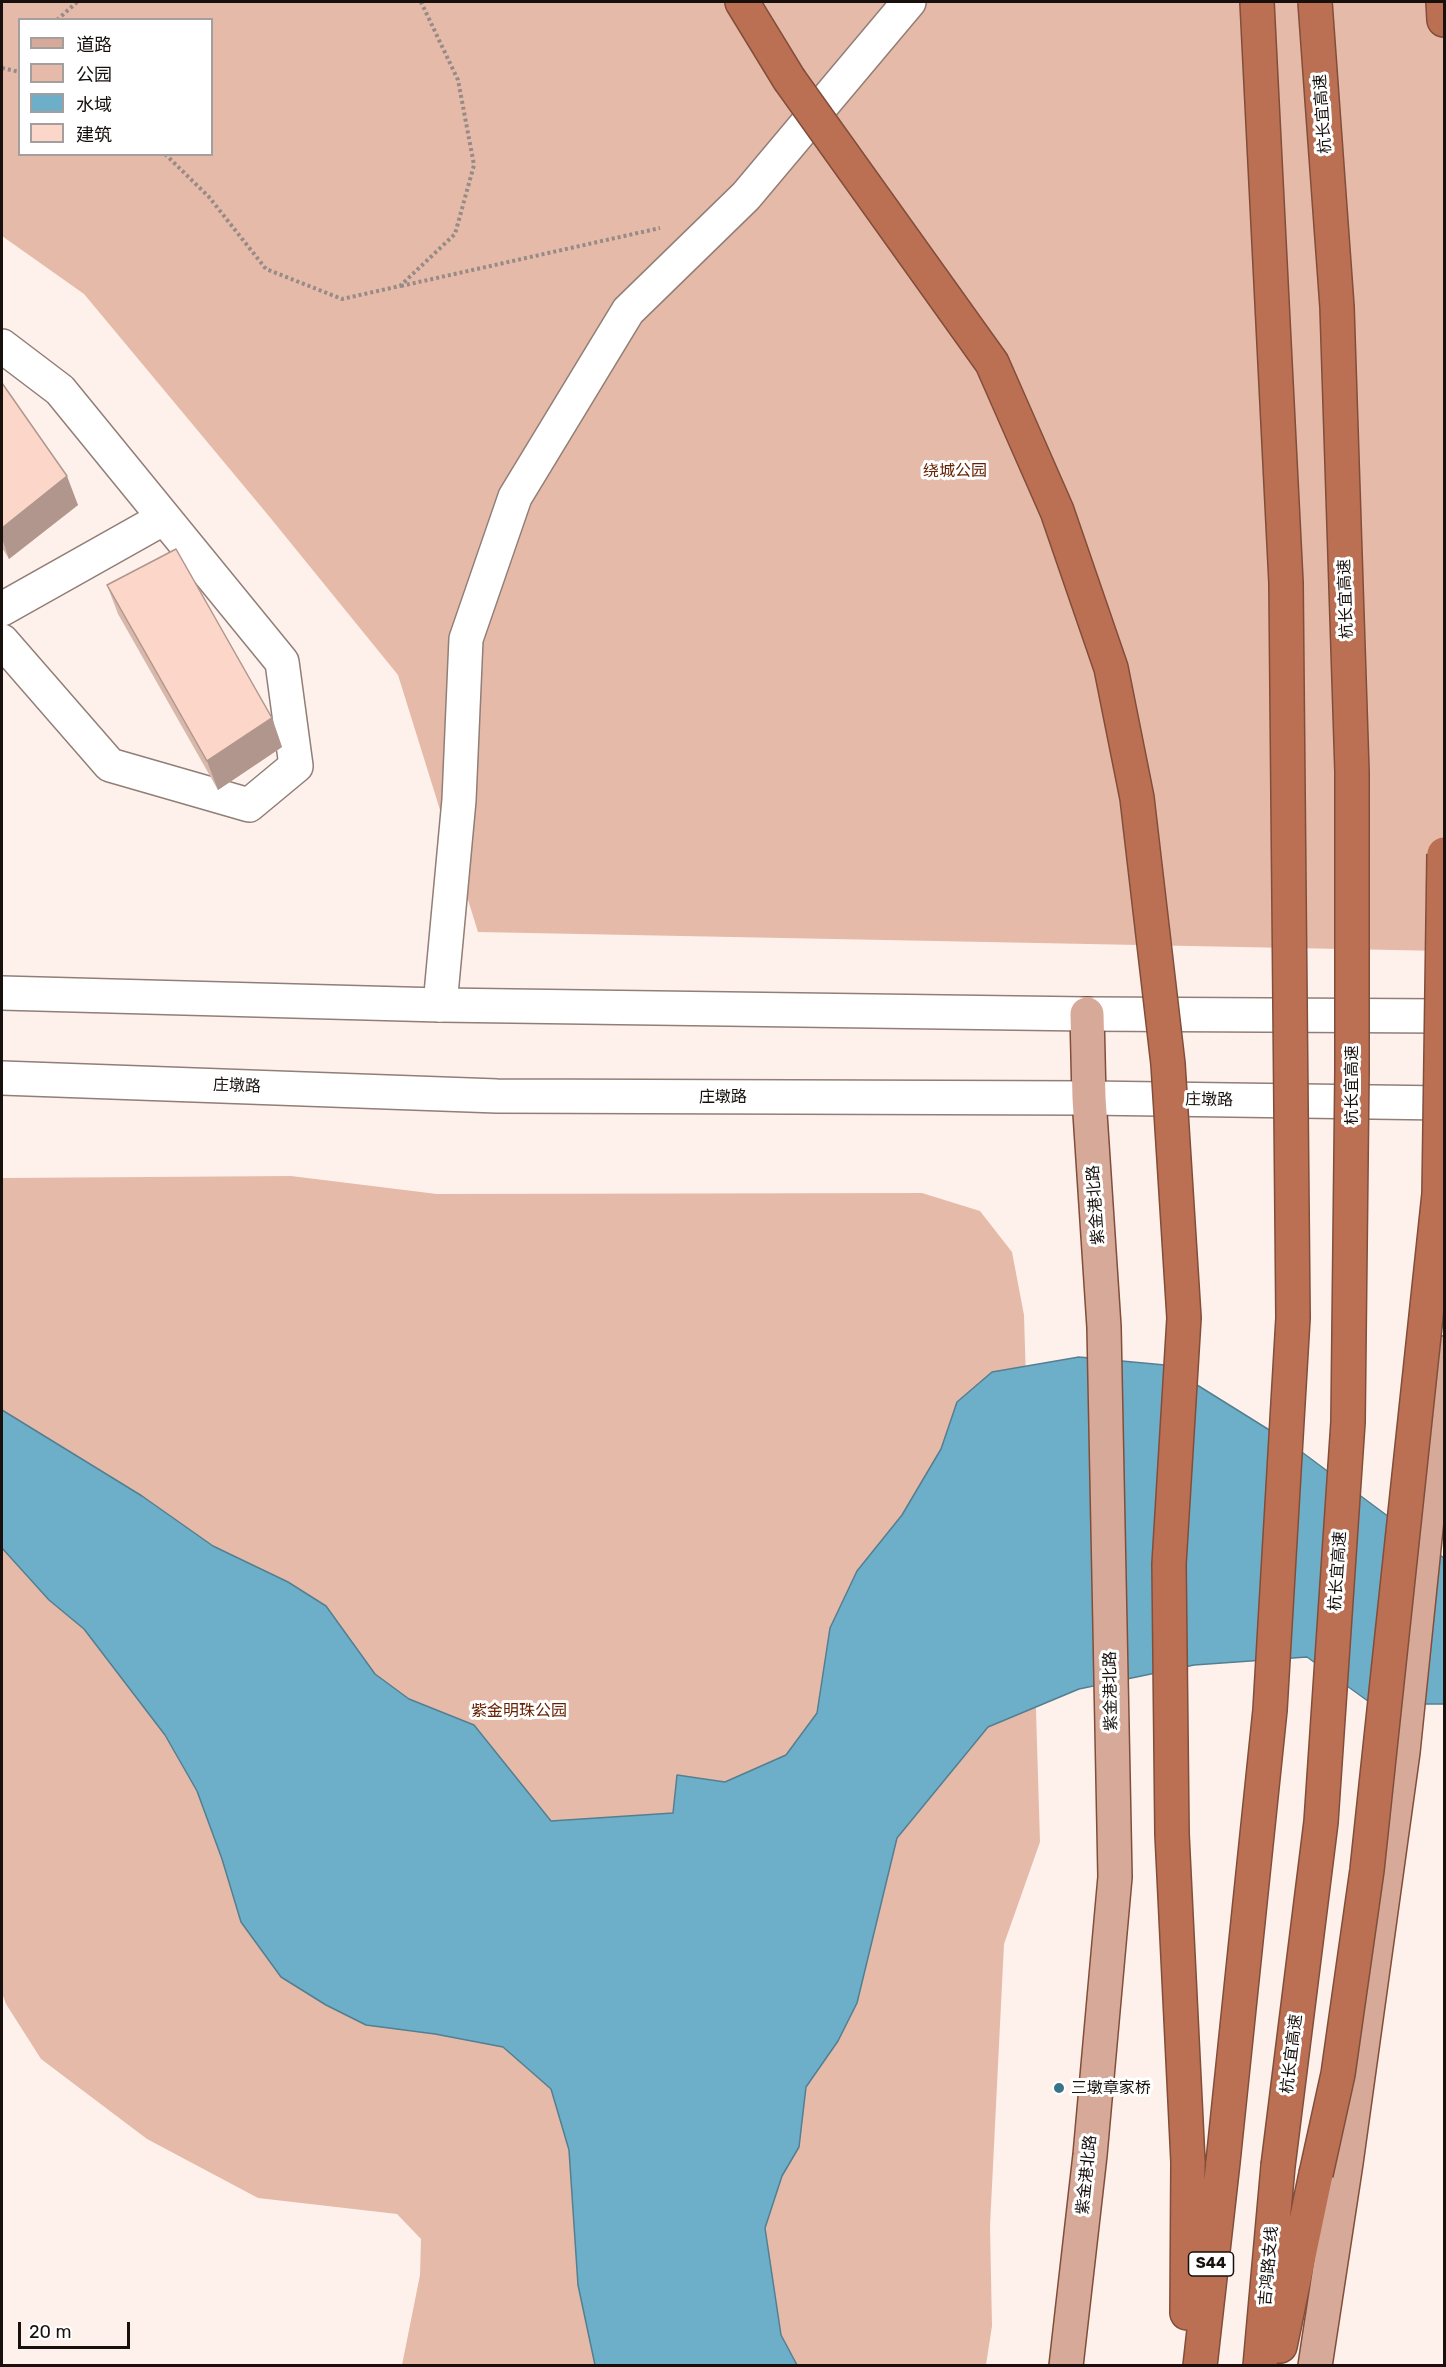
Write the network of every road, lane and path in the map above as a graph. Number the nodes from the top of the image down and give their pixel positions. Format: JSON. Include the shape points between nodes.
{"nodes":[{"id":1,"x":77,"y":2,"type":"edge"},
{"id":2,"x":421,"y":2,"type":"edge"},
{"id":3,"x":742,"y":2,"type":"edge"},
{"id":4,"x":909,"y":2,"type":"edge"},
{"id":5,"x":1257,"y":2,"type":"edge"},
{"id":6,"x":1315,"y":2,"type":"edge"},
{"id":7,"x":1443,"y":2,"type":"edge"},
{"id":8,"x":59,"y":18,"type":"edge"},
{"id":9,"x":1444,"y":20,"type":"edge"},
{"id":10,"x":2,"y":68,"type":"edge"},
{"id":11,"x":18,"y":72,"type":"edge"},
{"id":12,"x":167,"y":156,"type":"edge"},
{"id":13,"x":662,"y":227,"type":"dead end"},
{"id":14,"x":400,"y":286,"type":"junction"},
{"id":15,"x":2,"y":346,"type":"edge"},
{"id":16,"x":164,"y":518,"type":"junction"},
{"id":17,"x":2,"y":609,"type":"edge"},
{"id":18,"x":2,"y":641,"type":"edge"},
{"id":19,"x":1444,"y":854,"type":"edge"},
{"id":20,"x":2,"y":993,"type":"edge"},
{"id":21,"x":440,"y":1005,"type":"junction"},
{"id":22,"x":1086,"y":1014,"type":"junction"},
{"id":23,"x":1444,"y":1016,"type":"edge"},
{"id":24,"x":2,"y":1078,"type":"edge"},
{"id":25,"x":1089,"y":1098,"type":"junction"},
{"id":26,"x":1444,"y":1103,"type":"edge"},
{"id":27,"x":1444,"y":1353,"type":"edge"},
{"id":28,"x":1278,"y":2166,"type":"joint"},
{"id":29,"x":1066,"y":2366,"type":"edge"},
{"id":30,"x":1187,"y":2366,"type":"edge"},
{"id":31,"x":1200,"y":2366,"type":"edge"},
{"id":32,"x":1260,"y":2366,"type":"edge"},
{"id":33,"x":1276,"y":2366,"type":"edge"},
{"id":34,"x":1315,"y":2366,"type":"edge"}],
"edges":[{"from":1,"to":8,"type":"path"},
{"from":2,"to":14,"type":"path","via":[[458,80],[474,165],[455,234]]},
{"from":3,"to":30,"type":"highway","bridge":true,"via":[[789,79],[992,363],[1057,511],[1112,668],[1137,798],[1168,1064],[1184,1318],[1169,1564],[1172,1834],[1188,2162]]},
{"from":4,"to":21,"type":"main road","via":[[746,196],[628,311],[515,497],[466,639],[459,800]]},
{"from":5,"to":31,"type":"highway","number":"S44","bridge":true,"via":[[1286,583],[1293,1318],[1270,1710]]},
{"from":6,"to":28,"type":"highway","name":"杭长宜高速","bridge":true,"via":[[1337,307],[1352,772],[1348,1422],[1321,1822]]},
{"from":7,"to":9,"type":"highway"},
{"from":10,"to":11,"type":"path"},
{"from":12,"to":14,"type":"path","via":[[209,197],[266,269],[342,299]]},
{"from":13,"to":14,"type":"path"},
{"from":15,"to":16,"type":"main road","via":[[60,390]]},
{"from":16,"to":17,"type":"main road"},
{"from":16,"to":18,"type":"main road","via":[[282,662],[296,766],[249,805],[110,765]]},
{"from":19,"to":33,"type":"highway","bridge":true,"via":[[1439,1194],[1367,1870],[1338,2074]]},
{"from":20,"to":21,"type":"main road"},
{"from":21,"to":22,"type":"main road"},
{"from":22,"to":23,"type":"main road"},
{"from":22,"to":25,"type":"main road","name":"紫金港北路"},
{"from":24,"to":25,"type":"main road","name":"庄墩路","via":[[497,1096]]},
{"from":25,"to":26,"type":"main road","name":"庄墩路"},
{"from":25,"to":29,"type":"main road","name":"紫金港北路","via":[[1104,1327],[1114,1876],[1090,2155]]},
{"from":27,"to":34,"type":"main road","via":[[1403,1752]]},
{"from":28,"to":32,"type":"highway","name":"吉鸿路支线"}]}
